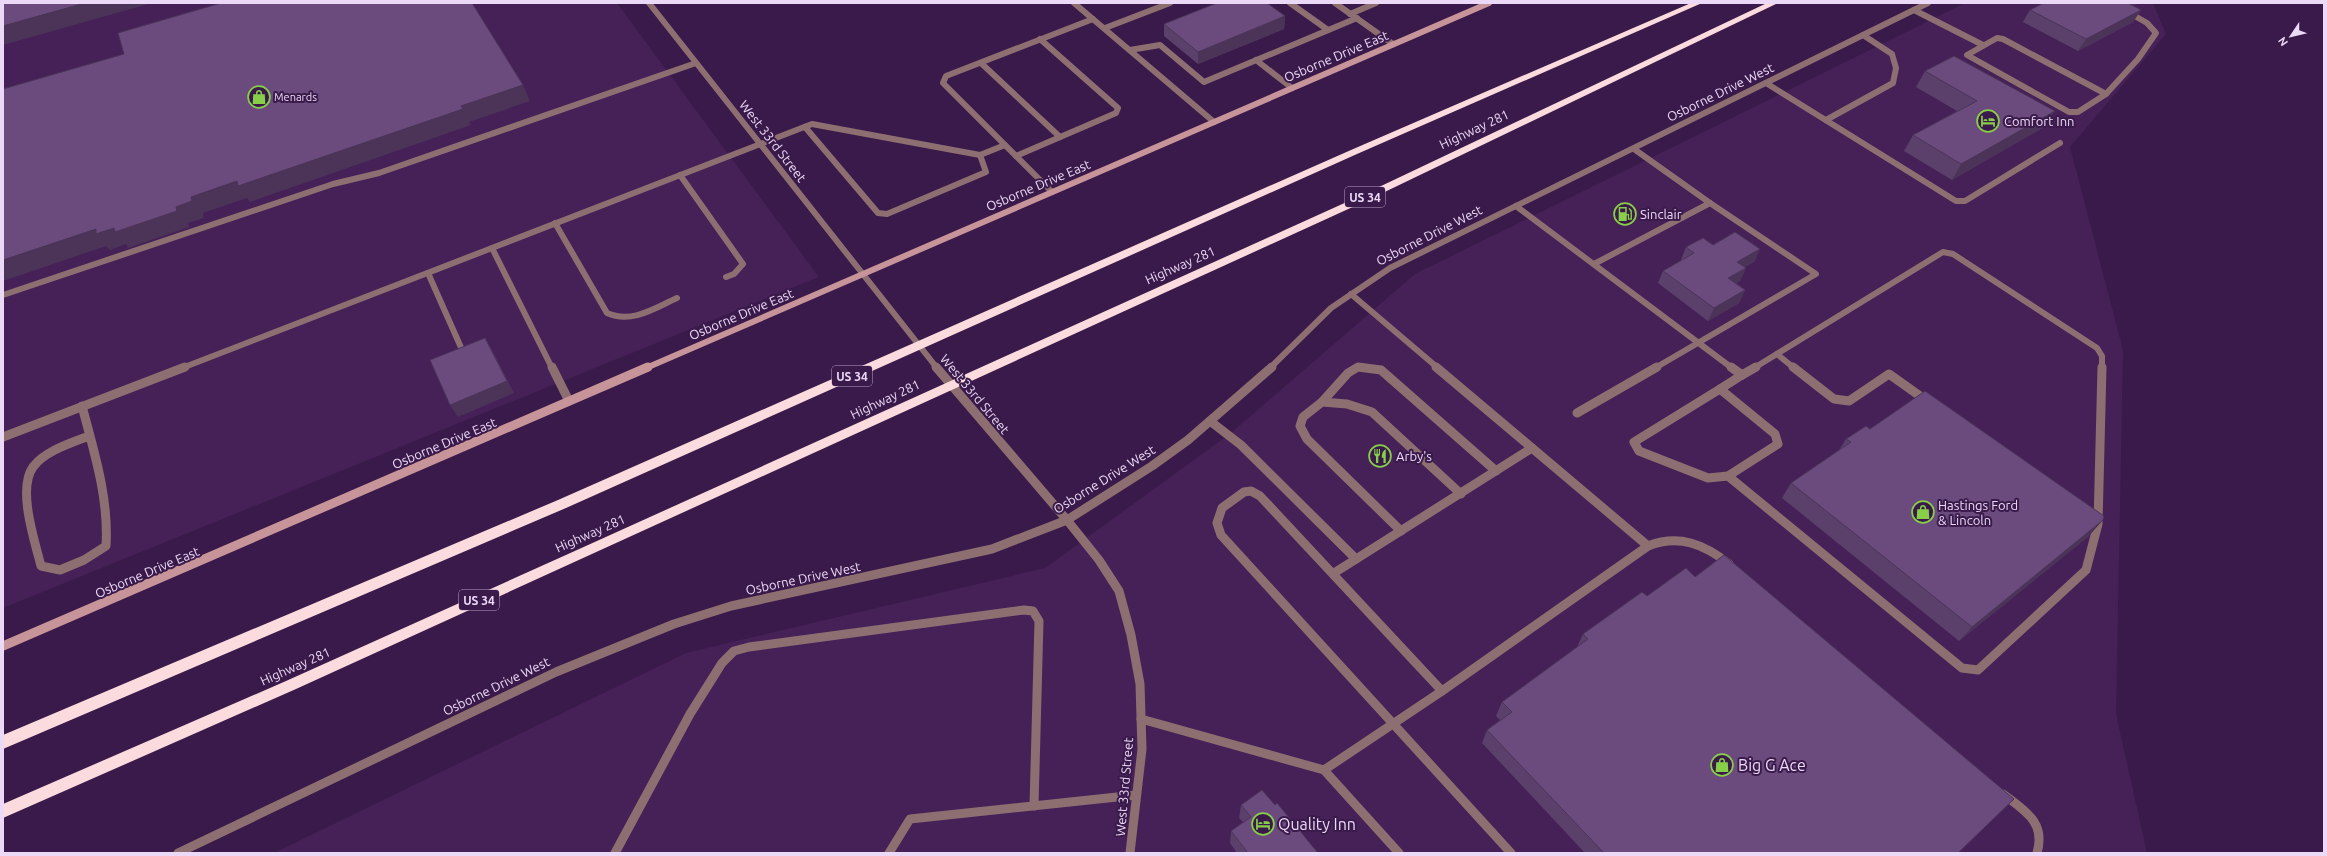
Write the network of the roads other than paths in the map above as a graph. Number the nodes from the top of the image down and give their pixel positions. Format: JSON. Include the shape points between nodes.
{"nodes":[{"id":1,"x":649,"y":3,"type":"edge"},
{"id":2,"x":1074,"y":3,"type":"edge"},
{"id":3,"x":1146,"y":3,"type":"edge"},
{"id":4,"x":1170,"y":3,"type":"edge"},
{"id":5,"x":1290,"y":3,"type":"edge"},
{"id":6,"x":1335,"y":3,"type":"edge"},
{"id":7,"x":1376,"y":3,"type":"edge"},
{"id":8,"x":1488,"y":3,"type":"edge"},
{"id":9,"x":1698,"y":3,"type":"edge"},
{"id":10,"x":1774,"y":3,"type":"edge"},
{"id":11,"x":1928,"y":3,"type":"edge"},
{"id":12,"x":1154,"y":9,"type":"junction"},
{"id":13,"x":1914,"y":10,"type":"junction"},
{"id":14,"x":2124,"y":10,"type":"edge"},
{"id":15,"x":1350,"y":14,"type":"junction"},
{"id":16,"x":1357,"y":18,"type":"junction"},
{"id":17,"x":1093,"y":19,"type":"junction"},
{"id":18,"x":1104,"y":28,"type":"junction"},
{"id":19,"x":1328,"y":30,"type":"junction"},
{"id":20,"x":1863,"y":35,"type":"junction"},
{"id":21,"x":1040,"y":39,"type":"junction"},
{"id":22,"x":1393,"y":44,"type":"junction"},
{"id":23,"x":1983,"y":46,"type":"junction"},
{"id":24,"x":1130,"y":50,"type":"junction"},
{"id":25,"x":1256,"y":60,"type":"junction"},
{"id":26,"x":696,"y":63,"type":"junction"},
{"id":27,"x":981,"y":63,"type":"junction"},
{"id":28,"x":1766,"y":83,"type":"junction"},
{"id":29,"x":1292,"y":88,"type":"junction"},
{"id":30,"x":2106,"y":94,"type":"junction"},
{"id":31,"x":1826,"y":120,"type":"junction"},
{"id":32,"x":1214,"y":122,"type":"junction"},
{"id":33,"x":805,"y":127,"type":"junction"},
{"id":34,"x":1060,"y":137,"type":"junction"},
{"id":35,"x":2060,"y":142,"type":"dead end"},
{"id":36,"x":760,"y":144,"type":"junction"},
{"id":37,"x":1005,"y":144,"type":"junction"},
{"id":38,"x":1634,"y":149,"type":"junction"},
{"id":39,"x":980,"y":155,"type":"junction"},
{"id":40,"x":1016,"y":156,"type":"junction"},
{"id":41,"x":680,"y":175,"type":"junction"},
{"id":42,"x":1052,"y":192,"type":"junction"},
{"id":43,"x":1710,"y":202,"type":"junction"},
{"id":44,"x":1516,"y":206,"type":"junction"},
{"id":45,"x":555,"y":224,"type":"junction"},
{"id":46,"x":492,"y":248,"type":"junction"},
{"id":47,"x":1594,"y":264,"type":"junction"},
{"id":48,"x":428,"y":273,"type":"junction"},
{"id":49,"x":863,"y":274,"type":"junction"},
{"id":50,"x":726,"y":277,"type":"dead end"},
{"id":51,"x":1351,"y":294,"type":"junction"},
{"id":52,"x":3,"y":295,"type":"edge"},
{"id":53,"x":677,"y":298,"type":"dead end"},
{"id":54,"x":1698,"y":342,"type":"junction"},
{"id":55,"x":919,"y":347,"type":"junction"},
{"id":56,"x":464,"y":352,"type":"edge"},
{"id":57,"x":1777,"y":354,"type":"junction"},
{"id":58,"x":1742,"y":375,"type":"junction"},
{"id":59,"x":952,"y":385,"type":"junction"},
{"id":60,"x":1720,"y":389,"type":"junction"},
{"id":61,"x":569,"y":402,"type":"junction"},
{"id":62,"x":1322,"y":402,"type":"junction"},
{"id":63,"x":82,"y":406,"type":"junction"},
{"id":64,"x":1934,"y":406,"type":"edge"},
{"id":65,"x":1577,"y":413,"type":"dead end"},
{"id":66,"x":1210,"y":421,"type":"junction"},
{"id":67,"x":89,"y":436,"type":"junction"},
{"id":68,"x":3,"y":437,"type":"edge"},
{"id":69,"x":1532,"y":448,"type":"junction"},
{"id":70,"x":1496,"y":471,"type":"junction"},
{"id":71,"x":1728,"y":476,"type":"junction"},
{"id":72,"x":1461,"y":494,"type":"junction"},
{"id":73,"x":1067,"y":520,"type":"junction"},
{"id":74,"x":1401,"y":532,"type":"junction"},
{"id":75,"x":1648,"y":546,"type":"junction"},
{"id":76,"x":1356,"y":560,"type":"junction"},
{"id":77,"x":1738,"y":572,"type":"edge"},
{"id":78,"x":1334,"y":573,"type":"junction"},
{"id":79,"x":3,"y":646,"type":"edge"},
{"id":80,"x":1442,"y":691,"type":"junction"},
{"id":81,"x":1141,"y":719,"type":"junction"},
{"id":82,"x":1392,"y":723,"type":"junction"},
{"id":83,"x":3,"y":742,"type":"edge"},
{"id":84,"x":1324,"y":770,"type":"junction"},
{"id":85,"x":1995,"y":787,"type":"edge"},
{"id":86,"x":1136,"y":795,"type":"junction"},
{"id":87,"x":1034,"y":806,"type":"junction"},
{"id":88,"x":3,"y":811,"type":"edge"},
{"id":89,"x":178,"y":853,"type":"edge"},
{"id":90,"x":615,"y":853,"type":"edge"},
{"id":91,"x":889,"y":853,"type":"edge"},
{"id":92,"x":1130,"y":853,"type":"edge"},
{"id":93,"x":1399,"y":853,"type":"edge"},
{"id":94,"x":1511,"y":853,"type":"edge"},
{"id":95,"x":2037,"y":853,"type":"edge"}],
"edges":[{"from":1,"to":26,"type":"street","name":"West 33rd Street"},
{"from":2,"to":17,"type":"street"},
{"from":3,"to":12,"type":"street"},
{"from":4,"to":12,"type":"street"},
{"from":5,"to":19,"type":"street"},
{"from":6,"to":15,"type":"street"},
{"from":7,"to":15,"type":"street"},
{"from":8,"to":22,"type":"street","name":"Osborne Drive East"},
{"from":9,"to":55,"type":"highway","name":"Highway 281","number":"US 34","via":[[1354,152]]},
{"from":10,"to":59,"type":"highway","name":"Highway 281","number":"US 34","via":[[1364,198]]},
{"from":11,"to":13,"type":"street","name":"Osborne Drive West"},
{"from":12,"to":18,"type":"street"},
{"from":13,"to":20,"type":"street","name":"Osborne Drive West"},
{"from":13,"to":23,"type":"street"},
{"from":14,"to":30,"type":"street","via":[[2144,20],[2156,33],[2138,59]]},
{"from":15,"to":16,"type":"street"},
{"from":16,"to":19,"type":"street"},
{"from":16,"to":22,"type":"street"},
{"from":17,"to":18,"type":"street"},
{"from":17,"to":21,"type":"street"},
{"from":18,"to":24,"type":"street"},
{"from":19,"to":25,"type":"street"},
{"from":20,"to":28,"type":"street","name":"Osborne Drive West"},
{"from":20,"to":31,"type":"street","via":[[1892,54],[1896,68],[1893,83]]},
{"from":21,"to":27,"type":"street"},
{"from":21,"to":34,"type":"street","via":[[1118,108],[1116,113]]},
{"from":22,"to":29,"type":"street","name":"Osborne Drive East"},
{"from":23,"to":30,"type":"street","via":[[1997,38],[2003,39]]},
{"from":23,"to":30,"type":"street","via":[[1967,55],[2069,112],[2078,112]]},
{"from":24,"to":25,"type":"street","via":[[1160,46],[1204,82]]},
{"from":24,"to":32,"type":"street"},
{"from":25,"to":29,"type":"street"},
{"from":26,"to":36,"type":"street","name":"West 33rd Street"},
{"from":26,"to":52,"type":"street","via":[[379,173],[333,184]]},
{"from":27,"to":34,"type":"street"},
{"from":27,"to":37,"type":"street","via":[[946,76],[944,83]]},
{"from":28,"to":31,"type":"street"},
{"from":28,"to":38,"type":"street","name":"Osborne Drive West"},
{"from":29,"to":32,"type":"street","name":"Osborne Drive East"},
{"from":31,"to":35,"type":"street","via":[[1956,201],[1965,201]]},
{"from":32,"to":42,"type":"street","name":"Osborne Drive East"},
{"from":33,"to":36,"type":"street"},
{"from":33,"to":39,"type":"street","via":[[812,124]]},
{"from":33,"to":39,"type":"street","via":[[878,213],[886,214],[986,172]]},
{"from":34,"to":40,"type":"street"},
{"from":36,"to":41,"type":"street"},
{"from":36,"to":49,"type":"street","name":"West 33rd Street"},
{"from":37,"to":39,"type":"street"},
{"from":37,"to":40,"type":"street"},
{"from":38,"to":43,"type":"street"},
{"from":38,"to":44,"type":"street","name":"Osborne Drive West"},
{"from":40,"to":42,"type":"street"},
{"from":41,"to":45,"type":"street"},
{"from":41,"to":50,"type":"street","via":[[742,264],[734,274]]},
{"from":42,"to":49,"type":"street","name":"Osborne Drive East"},
{"from":43,"to":47,"type":"street"},
{"from":43,"to":54,"type":"street","via":[[1816,274]]},
{"from":44,"to":47,"type":"street"},
{"from":44,"to":51,"type":"street","name":"Osborne Drive West","via":[[1390,268]]},
{"from":45,"to":46,"type":"street"},
{"from":45,"to":53,"type":"street","via":[[607,313],[615,319],[629,318]]},
{"from":46,"to":48,"type":"street"},
{"from":46,"to":61,"type":"street"},
{"from":47,"to":54,"type":"street"},
{"from":48,"to":56,"type":"street"},
{"from":48,"to":63,"type":"street"},
{"from":49,"to":55,"type":"street","name":"West 33rd Street"},
{"from":49,"to":61,"type":"street","name":"Osborne Drive East"},
{"from":51,"to":66,"type":"street","name":"Osborne Drive West","via":[[1331,308],[1254,384]]},
{"from":51,"to":69,"type":"street"},
{"from":54,"to":58,"type":"street"},
{"from":54,"to":65,"type":"street"},
{"from":55,"to":59,"type":"street","name":"West 33rd Street"},
{"from":55,"to":83,"type":"highway","name":"Highway 281","number":"US 34","via":[[483,538]]},
{"from":57,"to":58,"type":"street"},
{"from":57,"to":64,"type":"street","via":[[1834,398],[1849,401],[1889,374]]},
{"from":57,"to":71,"type":"street","via":[[1943,252],[1953,254],[2097,348],[2102,356],[2095,521],[2086,570],[1978,670],[1962,668]]},
{"from":58,"to":60,"type":"street"},
{"from":59,"to":73,"type":"street","name":"West 33rd Street"},
{"from":59,"to":88,"type":"highway","name":"Highway 281","number":"US 34","via":[[291,685]]},
{"from":60,"to":71,"type":"street","via":[[1775,434],[1778,444]]},
{"from":60,"to":71,"type":"street","via":[[1634,442],[1639,451],[1708,478]]},
{"from":61,"to":79,"type":"street","name":"Osborne Drive East"},
{"from":62,"to":70,"type":"street","via":[[1348,372],[1358,367],[1381,370]]},
{"from":62,"to":72,"type":"street","via":[[1332,401],[1372,412]]},
{"from":62,"to":74,"type":"street","via":[[1303,417],[1300,426],[1304,435]]},
{"from":63,"to":67,"type":"street"},
{"from":63,"to":68,"type":"street"},
{"from":66,"to":73,"type":"street","name":"Osborne Drive West","via":[[1152,466]]},
{"from":66,"to":76,"type":"street","via":[[1240,445]]},
{"from":67,"to":67,"type":"street","via":[[59,450],[34,466],[27,476],[33,535],[41,566],[60,570],[84,560],[106,546],[109,526]]},
{"from":69,"to":70,"type":"street"},
{"from":69,"to":75,"type":"street"},
{"from":70,"to":72,"type":"street"},
{"from":72,"to":74,"type":"street"},
{"from":73,"to":81,"type":"street","name":"West 33rd Street","via":[[1099,560],[1119,591],[1140,684]]},
{"from":73,"to":89,"type":"street","name":"Osborne Drive West","via":[[992,549],[731,606],[667,627],[556,672]]},
{"from":74,"to":76,"type":"street"},
{"from":75,"to":77,"type":"street","via":[[1660,540],[1678,538],[1698,544]]},
{"from":75,"to":80,"type":"street"},
{"from":76,"to":78,"type":"street"},
{"from":78,"to":80,"type":"street"},
{"from":78,"to":82,"type":"street","via":[[1256,494],[1244,492],[1222,508],[1217,523],[1221,535]]},
{"from":80,"to":82,"type":"street"},
{"from":81,"to":84,"type":"street"},
{"from":81,"to":86,"type":"street","name":"West 33rd Street","via":[[1142,749]]},
{"from":82,"to":84,"type":"street"},
{"from":82,"to":94,"type":"street"},
{"from":84,"to":93,"type":"street"},
{"from":85,"to":95,"type":"street","via":[[2026,812],[2040,830],[2041,843]]},
{"from":86,"to":87,"type":"street"},
{"from":86,"to":92,"type":"street","name":"West 33rd Street"},
{"from":87,"to":90,"type":"street","via":[[1039,621],[1033,611],[1024,610],[749,647],[734,652],[722,662],[690,714]]},
{"from":87,"to":91,"type":"street","via":[[910,819]]}]}
